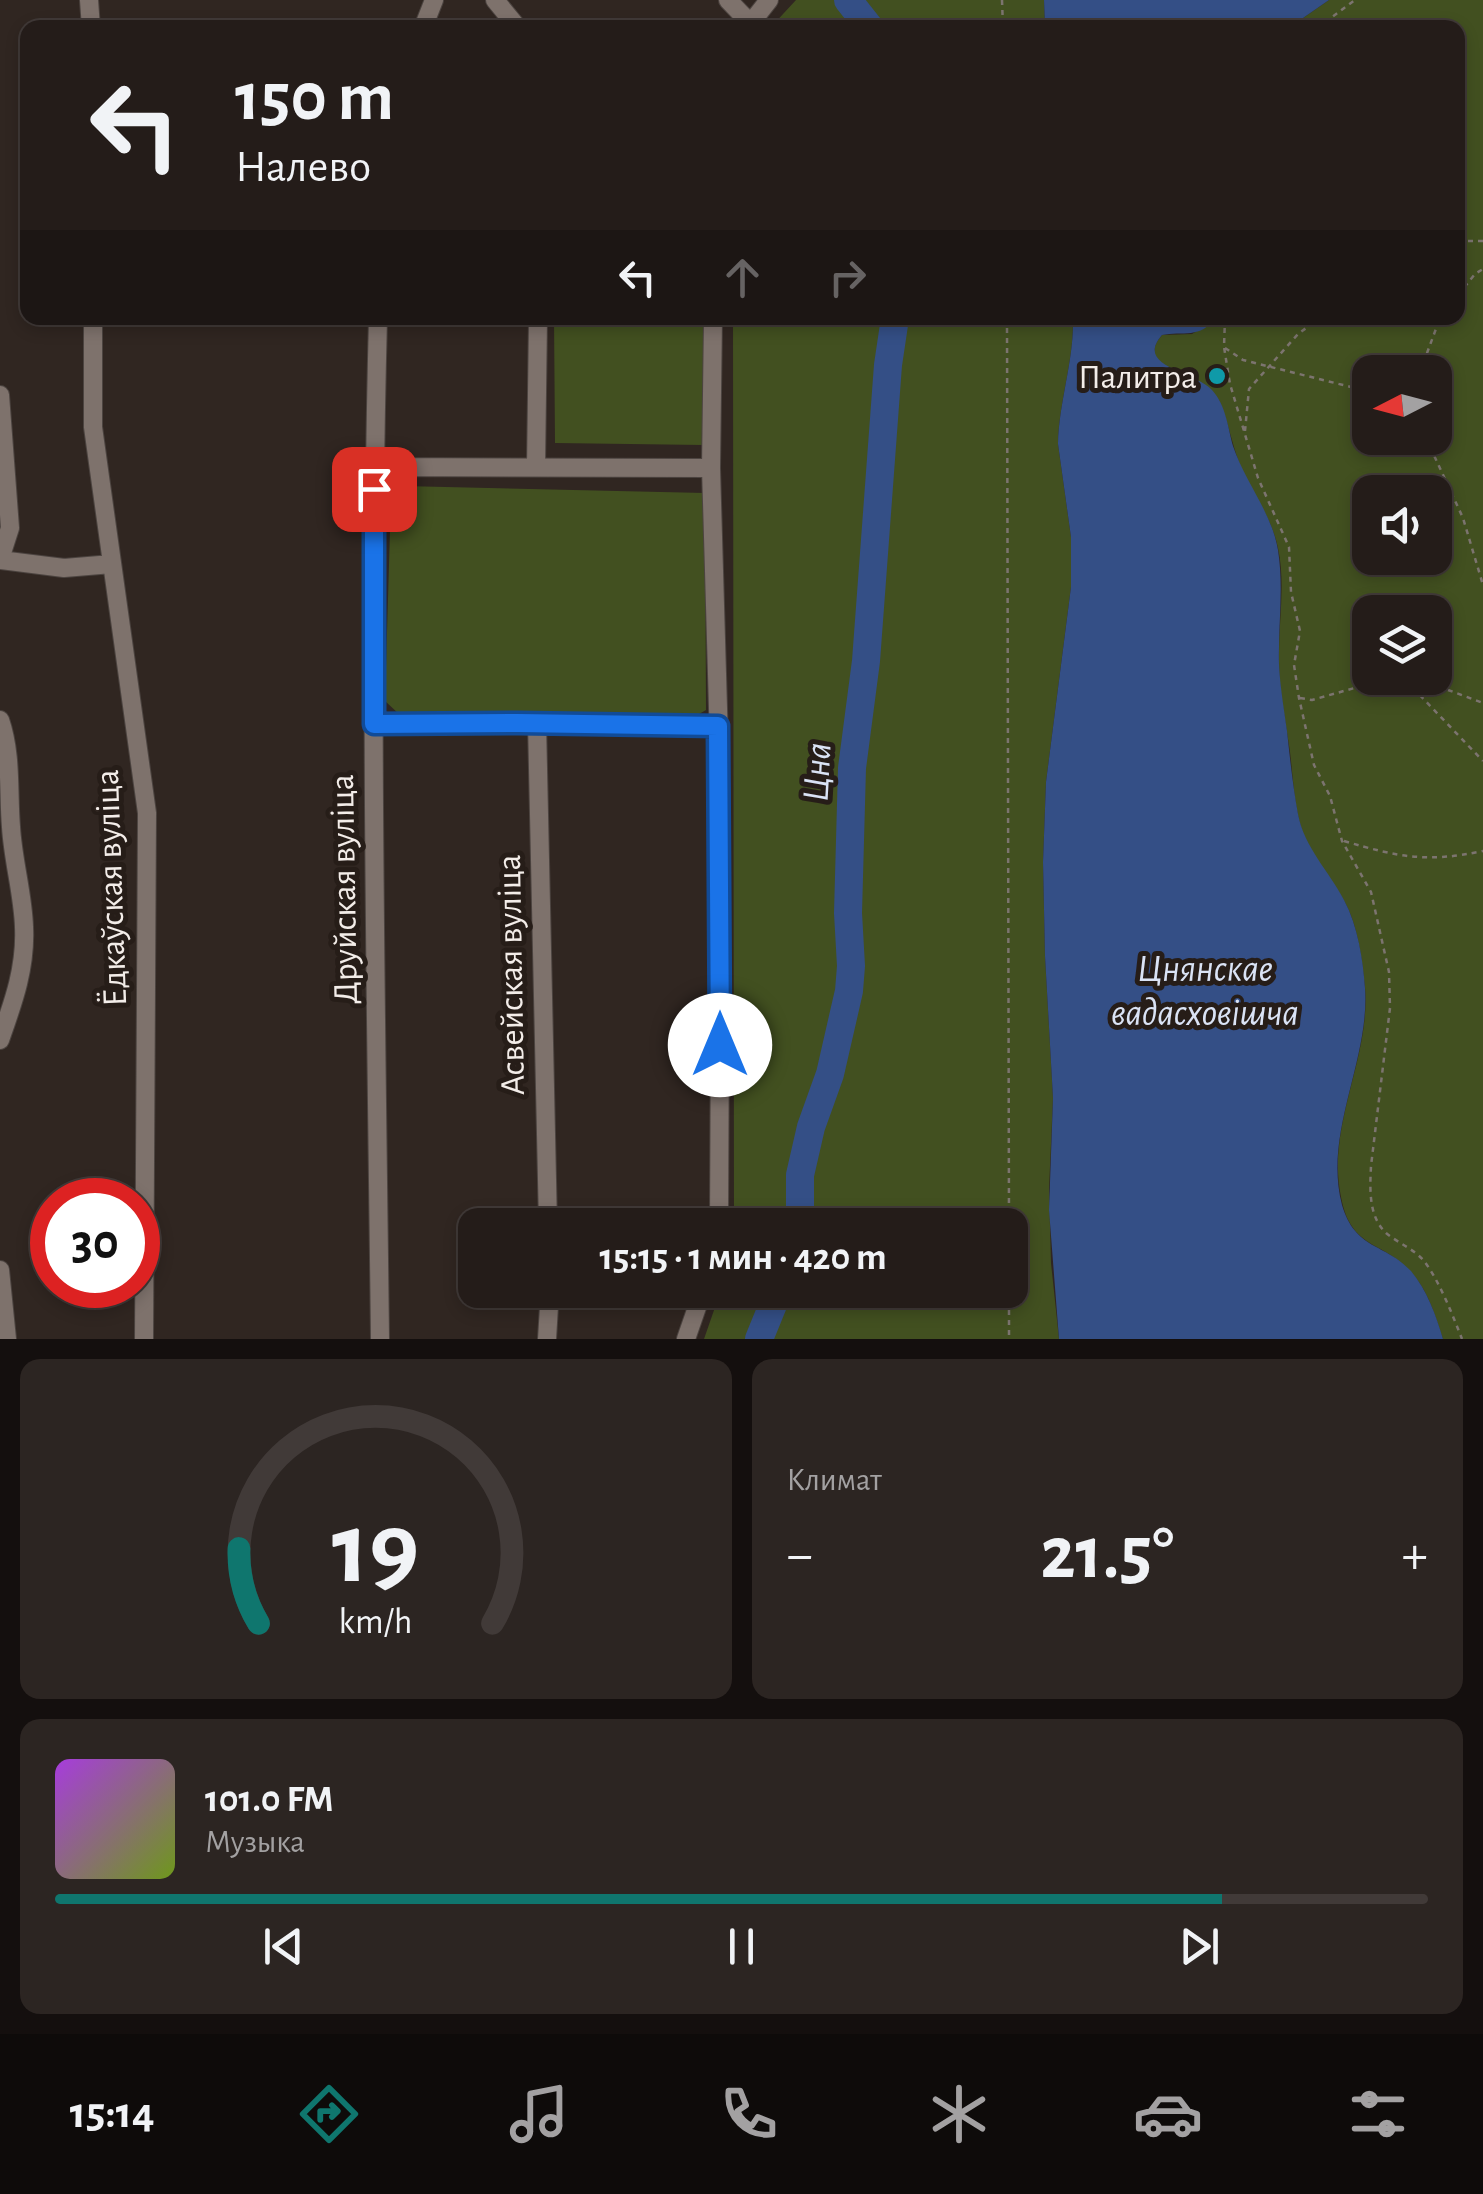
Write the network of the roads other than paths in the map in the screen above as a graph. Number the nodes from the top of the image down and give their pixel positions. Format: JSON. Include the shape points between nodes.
{"nodes":[{"id":1,"x":495,"y":0,"type":"edge"},
{"id":2,"x":728,"y":0,"type":"edge"},
{"id":3,"x":769,"y":0,"type":"edge"},
{"id":4,"x":511,"y":20,"type":"edge"},
{"id":5,"x":745,"y":20,"type":"edge"},
{"id":6,"x":753,"y":20,"type":"edge"},
{"id":7,"x":93,"y":325,"type":"edge"},
{"id":8,"x":378,"y":325,"type":"edge"},
{"id":9,"x":538,"y":325,"type":"edge"},
{"id":10,"x":713,"y":325,"type":"edge"},
{"id":11,"x":0,"y":395,"type":"edge"},
{"id":12,"x":374,"y":466,"type":"junction"},
{"id":13,"x":536,"y":467,"type":"junction"},
{"id":14,"x":711,"y":468,"type":"junction"},
{"id":15,"x":0,"y":559,"type":"edge"},
{"id":16,"x":112,"y":564,"type":"junction"},
{"id":17,"x":0,"y":720,"type":"edge"},
{"id":18,"x":537,"y":723,"type":"junction"},
{"id":19,"x":374,"y":724,"type":"junction"},
{"id":20,"x":718,"y":726,"type":"junction"},
{"id":21,"x":0,"y":1040,"type":"edge"},
{"id":22,"x":548,"y":1208,"type":"edge"},
{"id":23,"x":720,"y":1208,"type":"edge"},
{"id":24,"x":0,"y":1270,"type":"edge"},
{"id":25,"x":549,"y":1308,"type":"edge"},
{"id":26,"x":697,"y":1308,"type":"edge"},
{"id":27,"x":7,"y":1339,"type":"edge"},
{"id":28,"x":144,"y":1339,"type":"edge"},
{"id":29,"x":380,"y":1339,"type":"edge"},
{"id":30,"x":547,"y":1339,"type":"edge"},
{"id":31,"x":686,"y":1339,"type":"edge"}],
"edges":[{"from":1,"to":4,"type":"street"},
{"from":2,"to":5,"type":"street"},
{"from":3,"to":6,"type":"street"},
{"from":7,"to":16,"type":"street","name":"Ёдкаўская вуліца","via":[[93,427]]},
{"from":8,"to":12,"type":"street","name":"Друйская вуліца"},
{"from":9,"to":13,"type":"street"},
{"from":10,"to":14,"type":"street"},
{"from":11,"to":15,"type":"street","via":[[10,528]]},
{"from":12,"to":13,"type":"street"},
{"from":12,"to":19,"type":"street","name":"Друйская вуліца"},
{"from":13,"to":14,"type":"street"},
{"from":14,"to":20,"type":"street"},
{"from":15,"to":16,"type":"street","via":[[64,568]]},
{"from":16,"to":28,"type":"street","name":"Ёдкаўская вуліца","via":[[147,813]]},
{"from":17,"to":21,"type":"street","via":[[24,945]]},
{"from":18,"to":19,"type":"street"},
{"from":18,"to":20,"type":"street"},
{"from":18,"to":22,"type":"street","name":"Асвейская вуліца"},
{"from":19,"to":29,"type":"street","name":"Друйская вуліца"},
{"from":20,"to":23,"type":"street"},
{"from":24,"to":27,"type":"street"},
{"from":25,"to":30,"type":"street"},
{"from":26,"to":31,"type":"street"}]}
